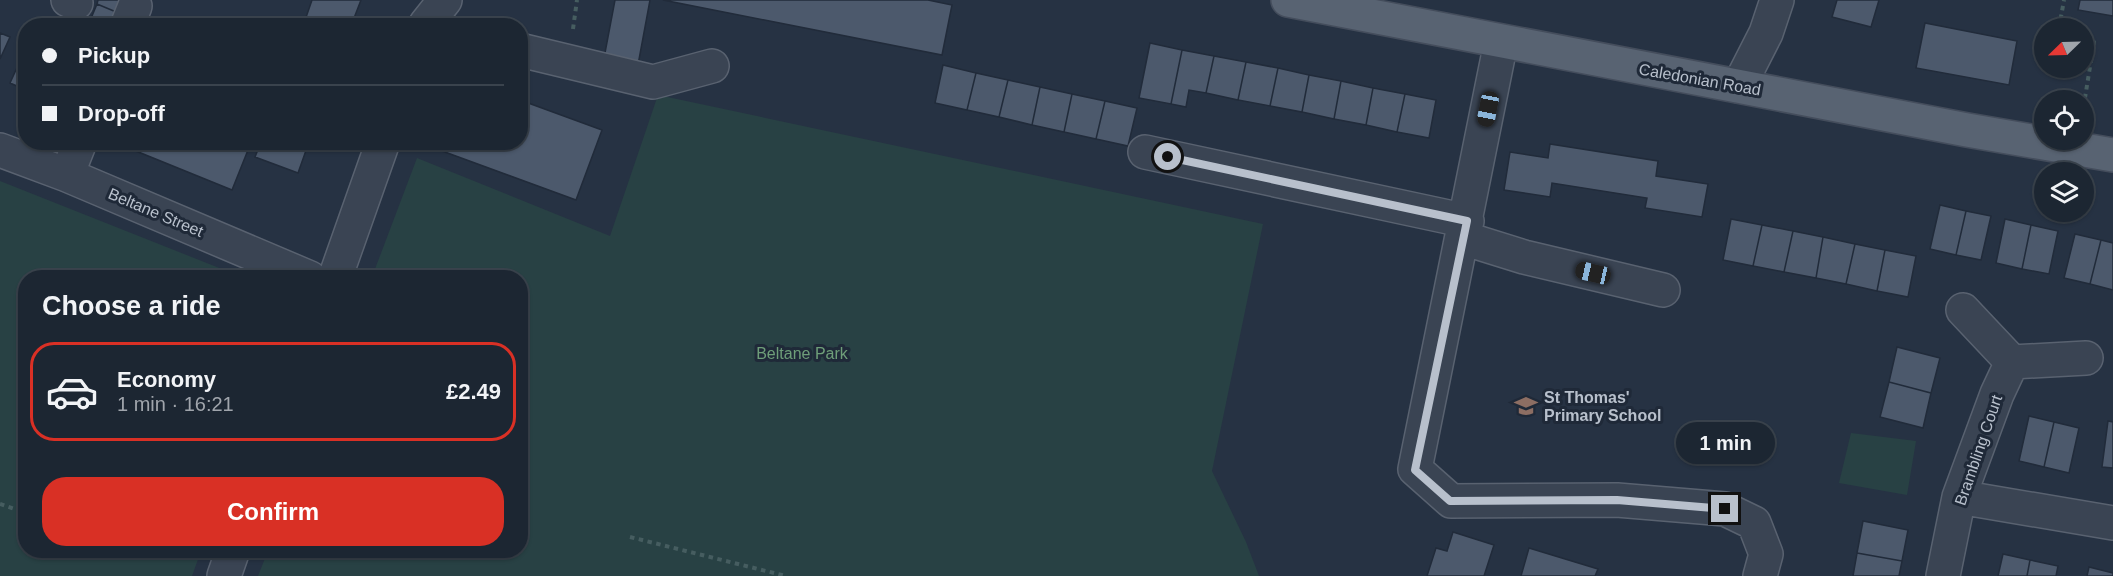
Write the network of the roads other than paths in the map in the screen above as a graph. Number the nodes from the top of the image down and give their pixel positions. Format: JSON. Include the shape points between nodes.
{"nodes":[{"id":1,"x":1288,"y":0,"type":"edge"},
{"id":2,"x":1777,"y":0,"type":"edge"},
{"id":3,"x":1501,"y":42,"type":"junction"},
{"id":4,"x":528,"y":52,"type":"edge"},
{"id":5,"x":712,"y":66,"type":"dead end"},
{"id":6,"x":1739,"y":86,"type":"junction"},
{"id":7,"x":0,"y":150,"type":"edge"},
{"id":8,"x":77,"y":150,"type":"edge"},
{"id":9,"x":380,"y":150,"type":"edge"},
{"id":10,"x":1145,"y":152,"type":"dead end"},
{"id":11,"x":2113,"y":155,"type":"edge"},
{"id":12,"x":67,"y":175,"type":"junction"},
{"id":13,"x":1465,"y":229,"type":"junction"},
{"id":14,"x":291,"y":270,"type":"edge"},
{"id":15,"x":338,"y":270,"type":"edge"},
{"id":16,"x":1663,"y":290,"type":"dead end"},
{"id":17,"x":1964,"y":310,"type":"dead end"},
{"id":18,"x":2086,"y":358,"type":"dead end"},
{"id":19,"x":2012,"y":362,"type":"junction"},
{"id":20,"x":1959,"y":497,"type":"junction"},
{"id":21,"x":2113,"y":523,"type":"edge"},
{"id":22,"x":230,"y":558,"type":"edge"},
{"id":23,"x":224,"y":576,"type":"edge"},
{"id":24,"x":1760,"y":576,"type":"edge"},
{"id":25,"x":1943,"y":576,"type":"edge"}],
"edges":[{"from":1,"to":3,"type":"main road","name":"Caledonian Road"},
{"from":2,"to":6,"type":"street","via":[[1766,33]]},
{"from":3,"to":6,"type":"main road","name":"Caledonian Road"},
{"from":3,"to":13,"type":"street"},
{"from":4,"to":5,"type":"street","via":[[653,82]]},
{"from":6,"to":11,"type":"main road","name":"Caledonian Road"},
{"from":7,"to":12,"type":"street","name":"Beltane Street"},
{"from":8,"to":12,"type":"street"},
{"from":9,"to":15,"type":"street"},
{"from":10,"to":13,"type":"street"},
{"from":12,"to":14,"type":"street","name":"Beltane Street"},
{"from":13,"to":16,"type":"street","via":[[1524,257]]},
{"from":13,"to":24,"type":"street","via":[[1415,470],[1450,501],[1617,500],[1725,509],[1754,523],[1766,554]]},
{"from":17,"to":19,"type":"street"},
{"from":18,"to":19,"type":"street"},
{"from":19,"to":20,"type":"street","name":"Brambling Court"},
{"from":20,"to":21,"type":"street"},
{"from":20,"to":25,"type":"street","name":"Brambling Court"},
{"from":22,"to":23,"type":"street"}]}
